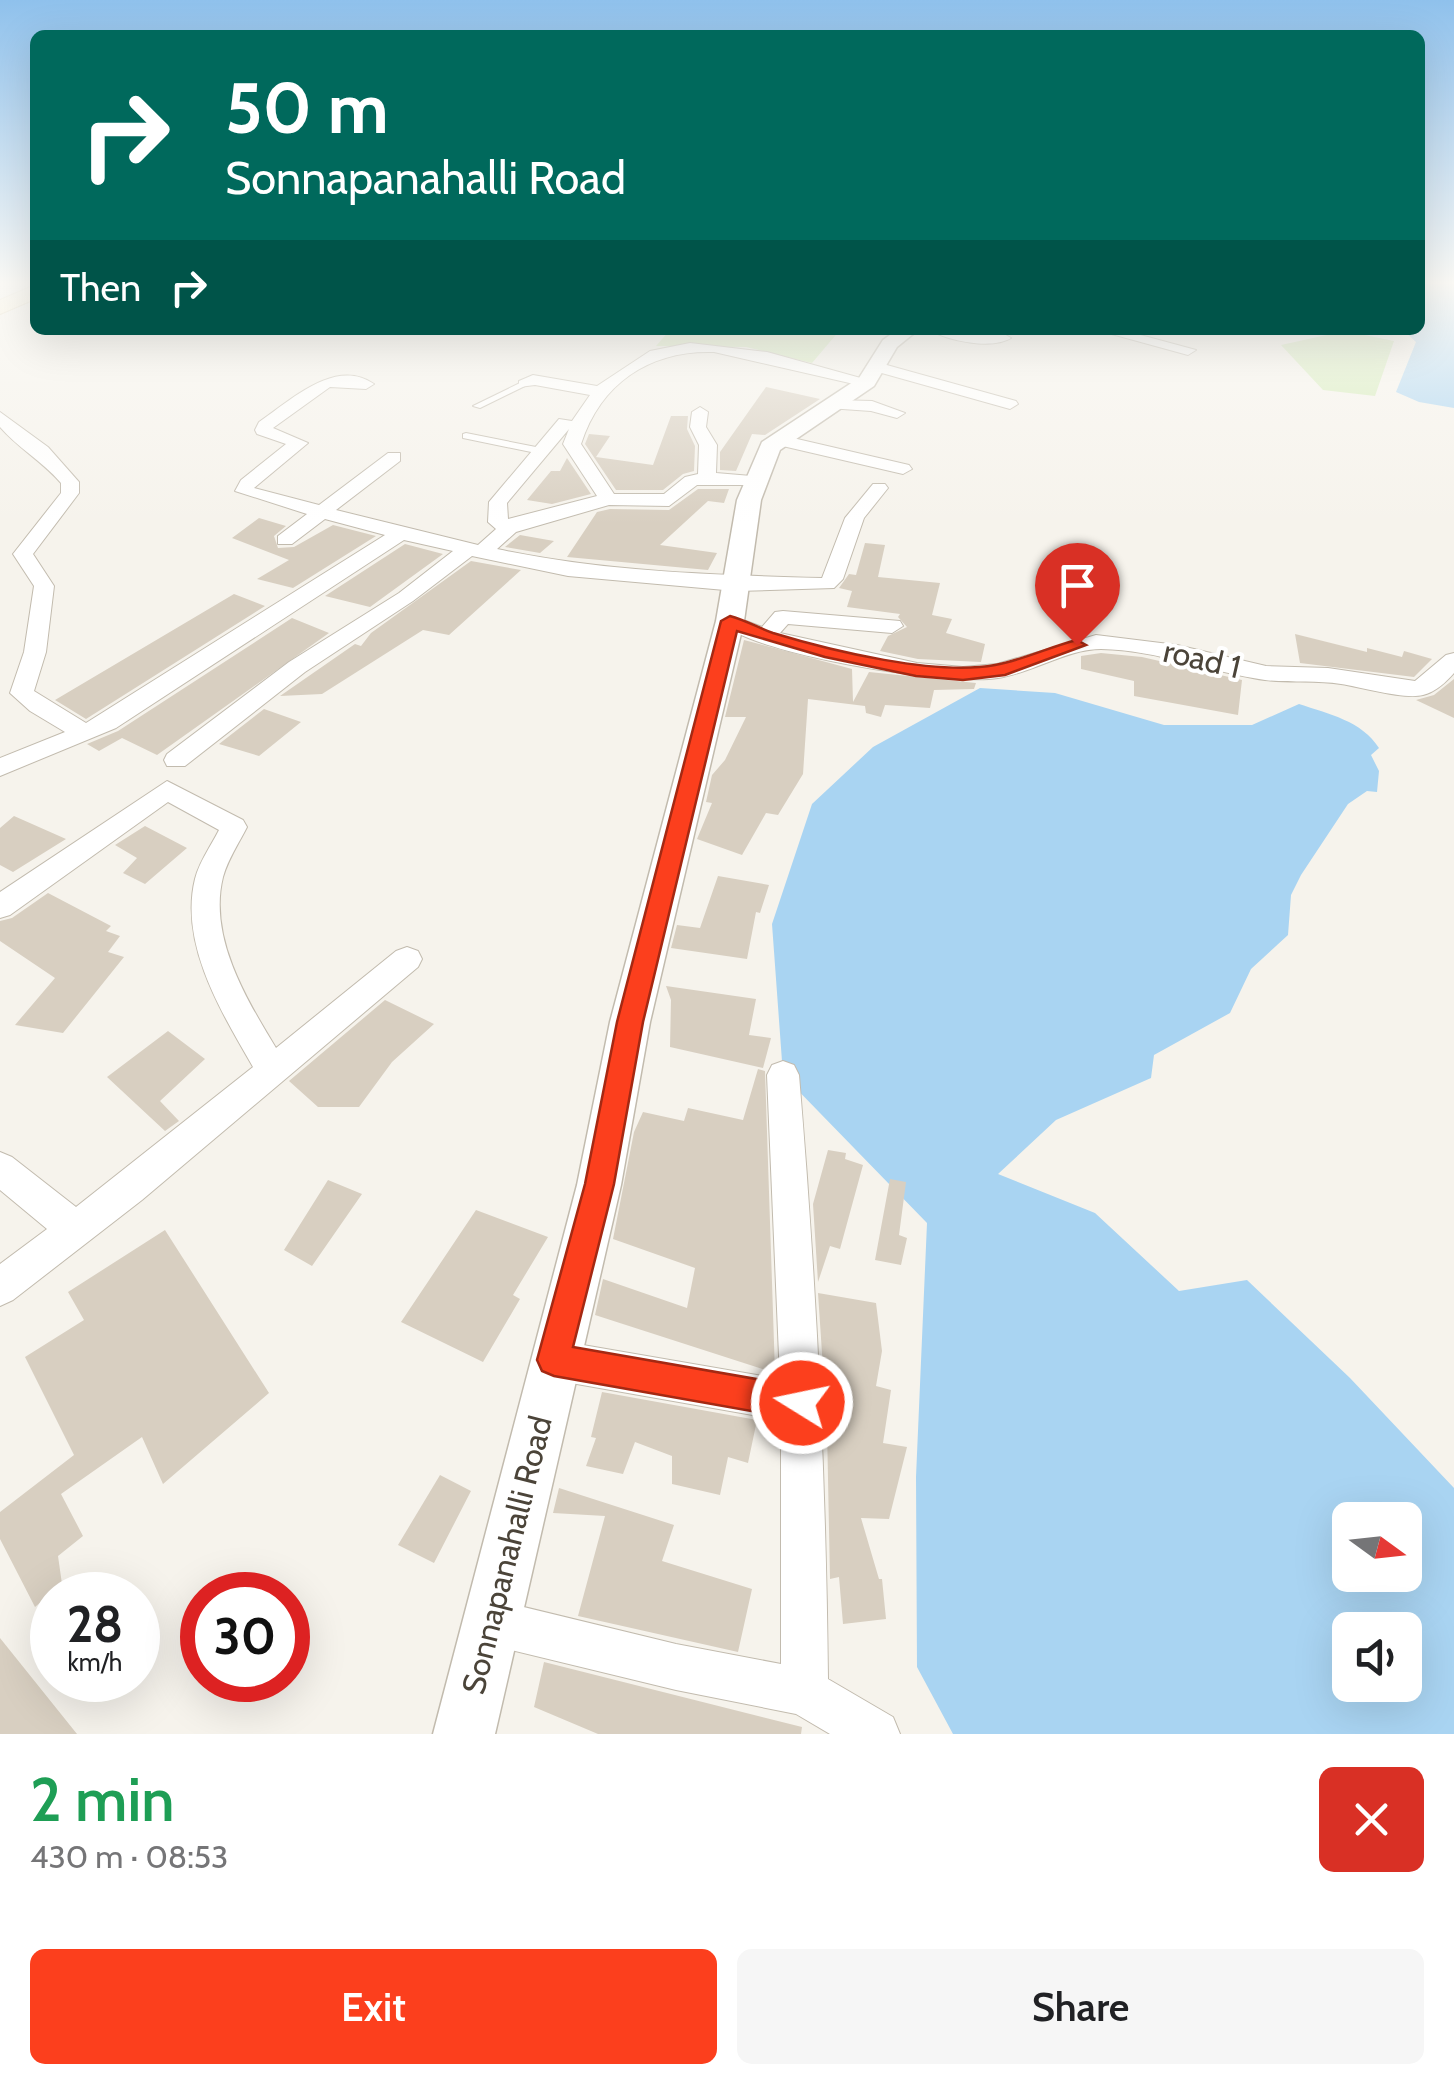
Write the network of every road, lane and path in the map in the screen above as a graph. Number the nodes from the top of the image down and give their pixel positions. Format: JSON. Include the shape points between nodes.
{"nodes":[{"id":1,"x":641,"y":362,"type":"edge"},
{"id":2,"x":798,"y":362,"type":"edge"},
{"id":3,"x":879,"y":362,"type":"edge"},
{"id":4,"x":871,"y":375,"type":"junction"},
{"id":5,"x":366,"y":384,"type":"dead end"},
{"id":6,"x":524,"y":384,"type":"joint"},
{"id":7,"x":597,"y":391,"type":"junction"},
{"id":8,"x":1010,"y":404,"type":"dead end"},
{"id":9,"x":834,"y":405,"type":"junction"},
{"id":10,"x":478,"y":406,"type":"dead end"},
{"id":11,"x":700,"y":412,"type":"dead end"},
{"id":12,"x":897,"y":414,"type":"dead end"},
{"id":13,"x":0,"y":417,"type":"edge"},
{"id":14,"x":565,"y":423,"type":"dead end"},
{"id":15,"x":466,"y":436,"type":"dead end"},
{"id":16,"x":780,"y":440,"type":"junction"},
{"id":17,"x":541,"y":451,"type":"junction"},
{"id":18,"x":394,"y":456,"type":"dead end"},
{"id":19,"x":903,"y":469,"type":"dead end"},
{"id":20,"x":707,"y":478,"type":"junction"},
{"id":21,"x":757,"y":480,"type":"junction"},
{"id":22,"x":880,"y":488,"type":"dead end"},
{"id":23,"x":608,"y":499,"type":"junction"},
{"id":24,"x":324,"y":512,"type":"junction"},
{"id":25,"x":509,"y":528,"type":"junction"},
{"id":26,"x":401,"y":532,"type":"junction"},
{"id":27,"x":285,"y":540,"type":"dead end"},
{"id":28,"x":475,"y":551,"type":"junction"},
{"id":29,"x":742,"y":606,"type":"junction"},
{"id":30,"x":892,"y":626,"type":"dead end"},
{"id":31,"x":1454,"y":660,"type":"edge"},
{"id":32,"x":84,"y":732,"type":"junction"},
{"id":33,"x":176,"y":760,"type":"dead end"},
{"id":34,"x":0,"y":768,"type":"edge"},
{"id":35,"x":0,"y":906,"type":"edge"},
{"id":36,"x":406,"y":958,"type":"dead end"},
{"id":37,"x":272,"y":1070,"type":"junction"},
{"id":38,"x":784,"y":1076,"type":"dead end"},
{"id":39,"x":0,"y":1168,"type":"edge"},
{"id":40,"x":75,"y":1229,"type":"junction"},
{"id":41,"x":0,"y":1286,"type":"edge"},
{"id":42,"x":554,"y":1360,"type":"junction"},
{"id":43,"x":802,"y":1403,"type":"junction"},
{"id":44,"x":491,"y":1622,"type":"junction"},
{"id":45,"x":804,"y":1692,"type":"junction"},
{"id":46,"x":464,"y":1734,"type":"edge"},
{"id":47,"x":876,"y":1734,"type":"edge"}],
"edges":[{"from":1,"to":7,"type":"street"},
{"from":2,"to":4,"type":"street"},
{"from":3,"to":4,"type":"street","name":"Sonnapanahalli Road"},
{"from":4,"to":8,"type":"street"},
{"from":4,"to":9,"type":"street","name":"Sonnapanahalli Road"},
{"from":5,"to":24,"type":"street","via":[[327,382],[263,430],[299,443],[246,484],[246,494]]},
{"from":6,"to":7,"type":"street"},
{"from":6,"to":10,"type":"lane"},
{"from":7,"to":23,"type":"street","via":[[572,444]]},
{"from":9,"to":12,"type":"street"},
{"from":9,"to":16,"type":"street","name":"Sonnapanahalli Road"},
{"from":11,"to":20,"type":"street"},
{"from":13,"to":32,"type":"street","via":[[70,482],[70,494],[23,554],[44,586],[36,652],[22,692]]},
{"from":14,"to":17,"type":"street"},
{"from":15,"to":17,"type":"lane"},
{"from":16,"to":19,"type":"street"},
{"from":16,"to":21,"type":"street","name":"Sonnapanahalli Road","via":[[770,447]]},
{"from":17,"to":25,"type":"street","via":[[498,502],[498,522]]},
{"from":18,"to":24,"type":"street"},
{"from":20,"to":21,"type":"street"},
{"from":20,"to":23,"type":"street","via":[[691,481],[669,500]]},
{"from":21,"to":29,"type":"street","name":"Sonnapanahalli Road"},
{"from":22,"to":29,"type":"street","via":[[849,524],[827,584]]},
{"from":23,"to":25,"type":"street"},
{"from":24,"to":26,"type":"street"},
{"from":24,"to":27,"type":"street"},
{"from":25,"to":28,"type":"street"},
{"from":26,"to":28,"type":"street"},
{"from":26,"to":32,"type":"street","via":[[108,723]]},
{"from":28,"to":29,"type":"street"},
{"from":28,"to":33,"type":"street","via":[[297,666]]},
{"from":29,"to":30,"type":"street","via":[[783,617]]},
{"from":29,"to":31,"type":"street","name":"road 1","via":[[916,670],[963,674],[999,671],[1096,642],[1266,673],[1418,689]]},
{"from":29,"to":42,"type":"street","name":"Sonnapanahalli Road","via":[[630,1022],[599,1184]]},
{"from":32,"to":34,"type":"street"},
{"from":35,"to":37,"type":"street","via":[[167,790],[234,828],[208,882],[210,939],[233,1003]]},
{"from":36,"to":37,"type":"street"},
{"from":37,"to":40,"type":"street"},
{"from":38,"to":43,"type":"street"},
{"from":39,"to":40,"type":"street"},
{"from":40,"to":41,"type":"street"},
{"from":42,"to":43,"type":"street"},
{"from":42,"to":44,"type":"street","name":"Sonnapanahalli Road"},
{"from":43,"to":45,"type":"street"},
{"from":44,"to":45,"type":"street"},
{"from":44,"to":46,"type":"street","name":"Sonnapanahalli Road"},
{"from":45,"to":47,"type":"street"}]}
